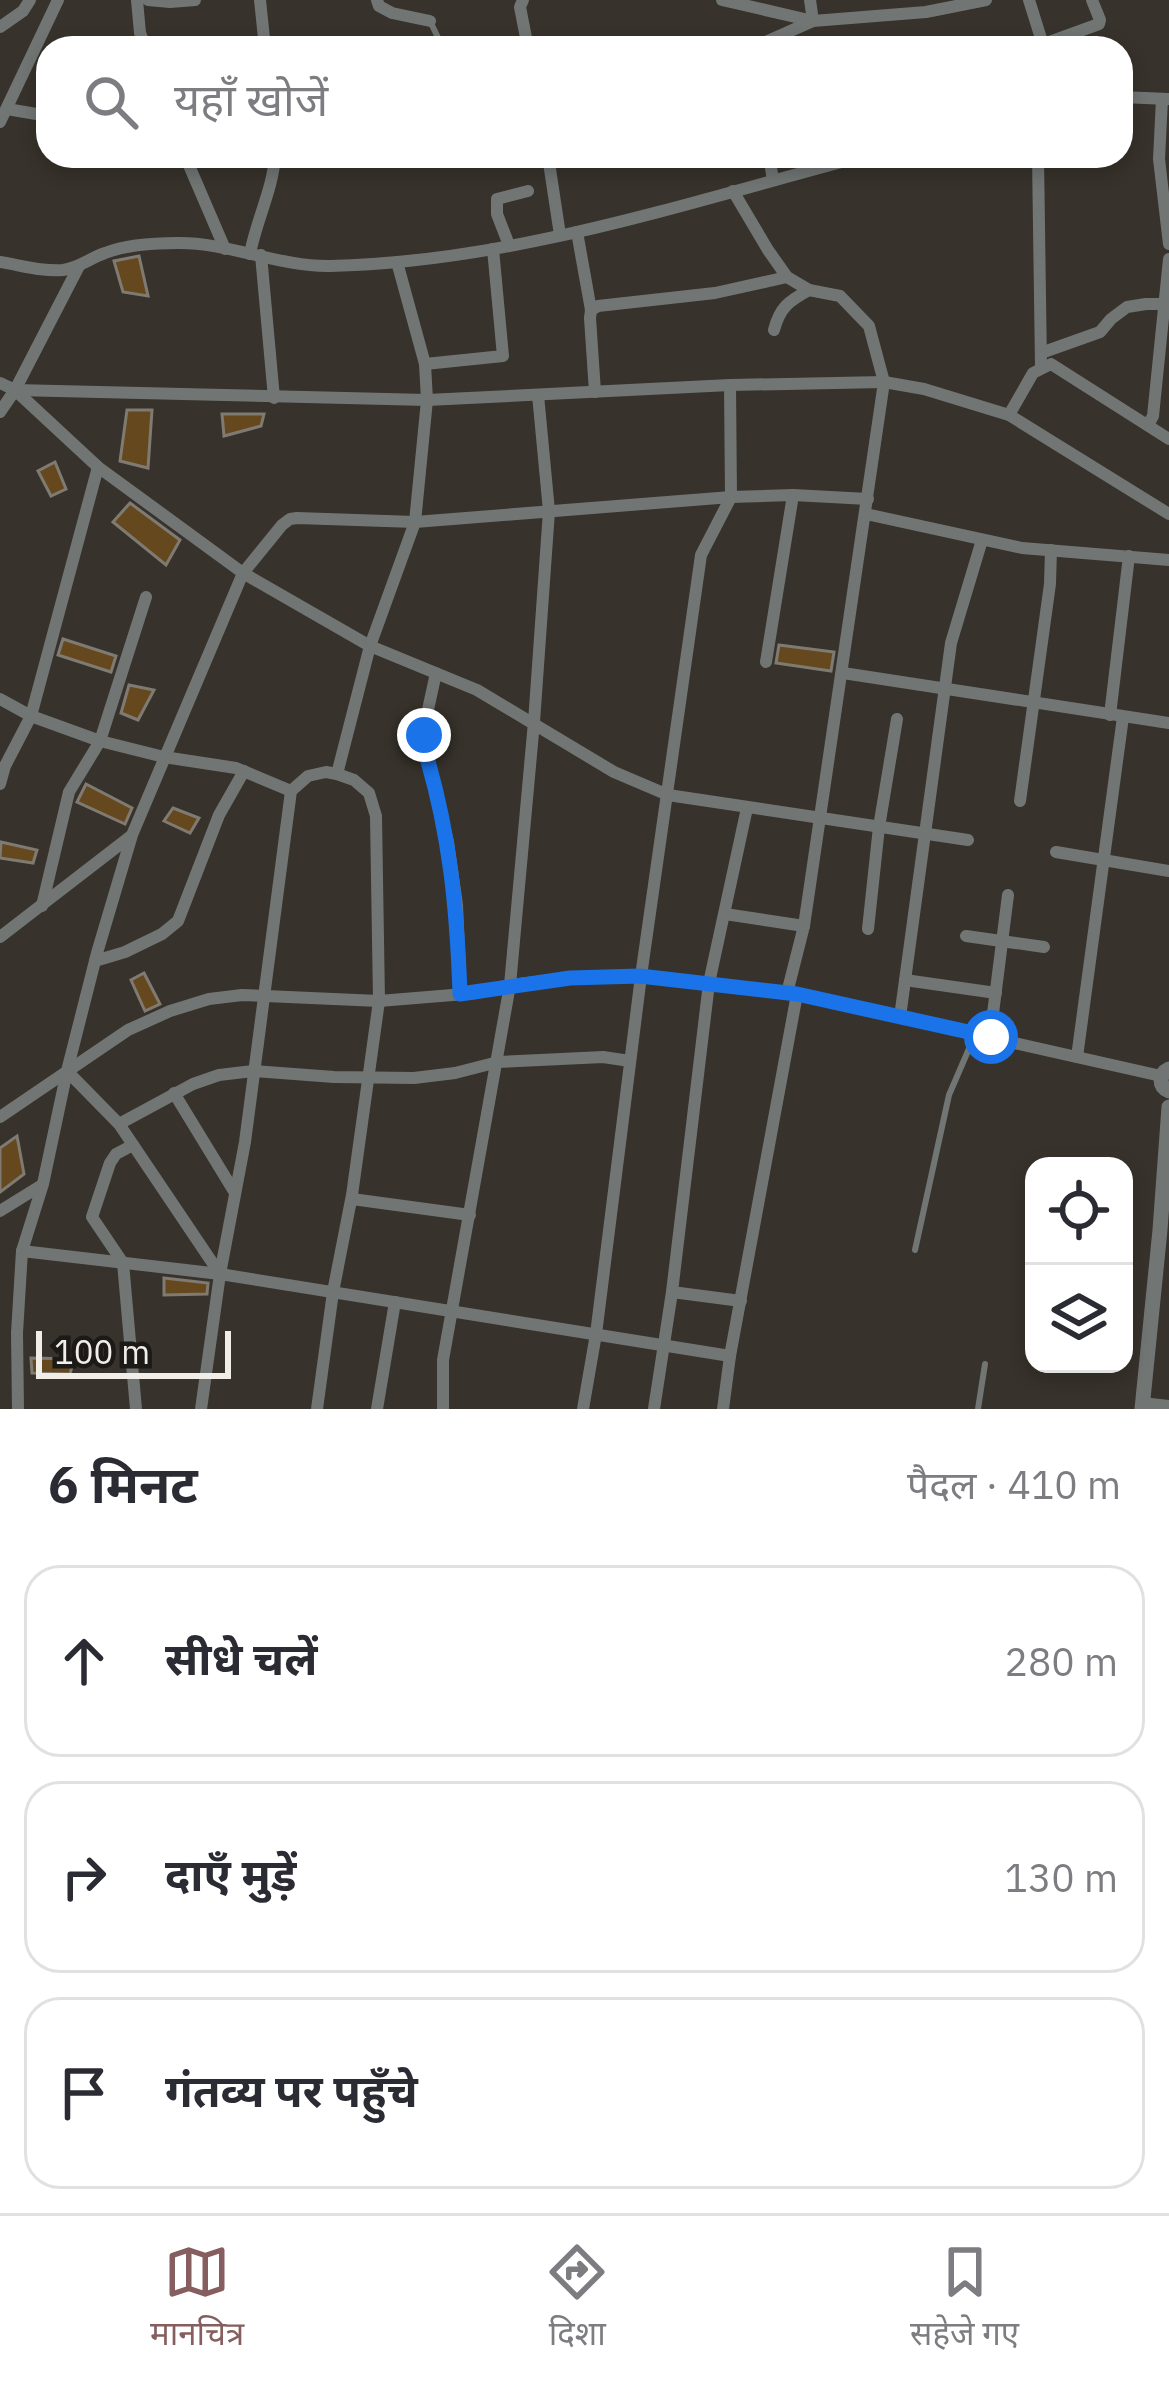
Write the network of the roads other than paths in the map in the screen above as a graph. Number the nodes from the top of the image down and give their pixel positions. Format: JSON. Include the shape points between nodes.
{"nodes":[{"id":1,"x":30,"y":0,"type":"edge"},
{"id":2,"x":58,"y":0,"type":"edge"},
{"id":3,"x":137,"y":0,"type":"edge"},
{"id":4,"x":148,"y":0,"type":"edge"},
{"id":5,"x":195,"y":0,"type":"edge"},
{"id":6,"x":260,"y":0,"type":"edge"},
{"id":7,"x":377,"y":0,"type":"edge"},
{"id":8,"x":523,"y":0,"type":"edge"},
{"id":9,"x":722,"y":0,"type":"edge"},
{"id":10,"x":810,"y":0,"type":"edge"},
{"id":11,"x":986,"y":0,"type":"edge"},
{"id":12,"x":1028,"y":0,"type":"edge"},
{"id":13,"x":1093,"y":0,"type":"edge"},
{"id":14,"x":430,"y":21,"type":"joint"},
{"id":15,"x":813,"y":21,"type":"junction"},
{"id":16,"x":0,"y":27,"type":"edge"},
{"id":17,"x":41,"y":36,"type":"edge"},
{"id":18,"x":141,"y":36,"type":"edge"},
{"id":19,"x":264,"y":36,"type":"edge"},
{"id":20,"x":437,"y":36,"type":"edge"},
{"id":21,"x":526,"y":36,"type":"edge"},
{"id":22,"x":780,"y":36,"type":"edge"},
{"id":23,"x":1041,"y":36,"type":"edge"},
{"id":24,"x":1070,"y":36,"type":"edge"},
{"id":25,"x":36,"y":46,"type":"edge"},
{"id":26,"x":1133,"y":98,"type":"edge"},
{"id":27,"x":1166,"y":99,"type":"edge"},
{"id":28,"x":3,"y":116,"type":"edge"},
{"id":29,"x":36,"y":116,"type":"edge"},
{"id":30,"x":190,"y":168,"type":"edge"},
{"id":31,"x":273,"y":168,"type":"edge"},
{"id":32,"x":550,"y":168,"type":"edge"},
{"id":33,"x":771,"y":168,"type":"edge"},
{"id":34,"x":818,"y":168,"type":"edge"},
{"id":35,"x":1037,"y":168,"type":"edge"},
{"id":36,"x":772,"y":180,"type":"junction"},
{"id":37,"x":733,"y":190,"type":"junction"},
{"id":38,"x":528,"y":191,"type":"dead end"},
{"id":39,"x":1166,"y":202,"type":"edge"},
{"id":40,"x":577,"y":232,"type":"junction"},
{"id":41,"x":560,"y":235,"type":"junction"},
{"id":42,"x":1169,"y":244,"type":"edge"},
{"id":43,"x":509,"y":245,"type":"junction"},
{"id":44,"x":225,"y":249,"type":"junction"},
{"id":45,"x":493,"y":249,"type":"junction"},
{"id":46,"x":255,"y":255,"type":"junction"},
{"id":47,"x":1169,"y":259,"type":"edge"},
{"id":48,"x":0,"y":262,"type":"edge"},
{"id":49,"x":397,"y":262,"type":"junction"},
{"id":50,"x":79,"y":266,"type":"junction"},
{"id":51,"x":787,"y":277,"type":"junction"},
{"id":52,"x":809,"y":290,"type":"junction"},
{"id":53,"x":1167,"y":304,"type":"edge"},
{"id":54,"x":591,"y":310,"type":"junction"},
{"id":55,"x":774,"y":330,"type":"dead end"},
{"id":56,"x":1041,"y":360,"type":"junction"},
{"id":57,"x":425,"y":364,"type":"junction"},
{"id":58,"x":884,"y":382,"type":"junction"},
{"id":59,"x":0,"y":383,"type":"edge"},
{"id":60,"x":730,"y":385,"type":"junction"},
{"id":61,"x":15,"y":389,"type":"junction"},
{"id":62,"x":595,"y":392,"type":"junction"},
{"id":63,"x":538,"y":395,"type":"junction"},
{"id":64,"x":274,"y":398,"type":"junction"},
{"id":65,"x":428,"y":400,"type":"junction"},
{"id":66,"x":0,"y":412,"type":"edge"},
{"id":67,"x":1009,"y":415,"type":"junction"},
{"id":68,"x":1148,"y":425,"type":"junction"},
{"id":69,"x":1169,"y":439,"type":"edge"},
{"id":70,"x":98,"y":467,"type":"junction"},
{"id":71,"x":794,"y":495,"type":"junction"},
{"id":72,"x":730,"y":496,"type":"junction"},
{"id":73,"x":867,"y":506,"type":"junction"},
{"id":74,"x":549,"y":511,"type":"junction"},
{"id":75,"x":1169,"y":514,"type":"edge"},
{"id":76,"x":415,"y":522,"type":"junction"},
{"id":77,"x":982,"y":540,"type":"junction"},
{"id":78,"x":1051,"y":550,"type":"junction"},
{"id":79,"x":1129,"y":556,"type":"junction"},
{"id":80,"x":1169,"y":560,"type":"edge"},
{"id":81,"x":243,"y":573,"type":"junction"},
{"id":82,"x":146,"y":597,"type":"dead end"},
{"id":83,"x":370,"y":646,"type":"junction"},
{"id":84,"x":766,"y":662,"type":"dead end"},
{"id":85,"x":436,"y":673,"type":"junction"},
{"id":86,"x":843,"y":673,"type":"junction"},
{"id":87,"x":944,"y":689,"type":"junction"},
{"id":88,"x":0,"y":699,"type":"edge"},
{"id":89,"x":1033,"y":703,"type":"junction"},
{"id":90,"x":31,"y":716,"type":"junction"},
{"id":91,"x":1116,"y":716,"type":"junction"},
{"id":92,"x":897,"y":718,"type":"dead end"},
{"id":93,"x":534,"y":722,"type":"junction"},
{"id":94,"x":1169,"y":723,"type":"edge"},
{"id":95,"x":100,"y":741,"type":"junction"},
{"id":96,"x":164,"y":757,"type":"junction"},
{"id":97,"x":244,"y":771,"type":"junction"},
{"id":98,"x":337,"y":774,"type":"junction"},
{"id":99,"x":1,"y":775,"type":"edge"},
{"id":100,"x":291,"y":791,"type":"junction"},
{"id":101,"x":668,"y":795,"type":"junction"},
{"id":102,"x":1020,"y":801,"type":"dead end"},
{"id":103,"x":747,"y":808,"type":"junction"},
{"id":104,"x":818,"y":819,"type":"junction"},
{"id":105,"x":879,"y":827,"type":"junction"},
{"id":106,"x":923,"y":833,"type":"junction"},
{"id":107,"x":132,"y":835,"type":"junction"},
{"id":108,"x":968,"y":839,"type":"dead end"},
{"id":109,"x":1056,"y":852,"type":"dead end"},
{"id":110,"x":1104,"y":858,"type":"junction"},
{"id":111,"x":1169,"y":871,"type":"edge"},
{"id":112,"x":1008,"y":895,"type":"dead end"},
{"id":113,"x":42,"y":906,"type":"junction"},
{"id":114,"x":724,"y":914,"type":"junction"},
{"id":115,"x":804,"y":926,"type":"junction"},
{"id":116,"x":868,"y":929,"type":"dead end"},
{"id":117,"x":966,"y":936,"type":"dead end"},
{"id":118,"x":0,"y":937,"type":"edge"},
{"id":119,"x":1003,"y":941,"type":"junction"},
{"id":120,"x":1044,"y":947,"type":"dead end"},
{"id":121,"x":95,"y":962,"type":"junction"},
{"id":122,"x":640,"y":976,"type":"junction"},
{"id":123,"x":905,"y":980,"type":"junction"},
{"id":124,"x":709,"y":982,"type":"junction"},
{"id":125,"x":510,"y":985,"type":"junction"},
{"id":126,"x":792,"y":993,"type":"junction"},
{"id":127,"x":996,"y":993,"type":"junction"},
{"id":128,"x":460,"y":994,"type":"junction"},
{"id":129,"x":263,"y":995,"type":"junction"},
{"id":130,"x":379,"y":1000,"type":"junction"},
{"id":131,"x":900,"y":1017,"type":"junction"},
{"id":132,"x":983,"y":1036,"type":"junction"},
{"id":133,"x":1077,"y":1057,"type":"junction"},
{"id":134,"x":630,"y":1061,"type":"junction"},
{"id":135,"x":498,"y":1062,"type":"junction"},
{"id":136,"x":68,"y":1071,"type":"junction"},
{"id":137,"x":254,"y":1071,"type":"junction"},
{"id":138,"x":368,"y":1078,"type":"junction"},
{"id":139,"x":1166,"y":1079,"type":"edge"},
{"id":140,"x":174,"y":1093,"type":"junction"},
{"id":141,"x":1169,"y":1107,"type":"edge"},
{"id":142,"x":0,"y":1117,"type":"edge"},
{"id":143,"x":119,"y":1124,"type":"junction"},
{"id":144,"x":133,"y":1145,"type":"junction"},
{"id":145,"x":43,"y":1184,"type":"junction"},
{"id":146,"x":235,"y":1193,"type":"junction"},
{"id":147,"x":352,"y":1199,"type":"junction"},
{"id":148,"x":0,"y":1211,"type":"edge"},
{"id":149,"x":470,"y":1215,"type":"junction"},
{"id":150,"x":1165,"y":1231,"type":"edge"},
{"id":151,"x":22,"y":1250,"type":"junction"},
{"id":152,"x":915,"y":1250,"type":"dead end"},
{"id":153,"x":123,"y":1262,"type":"junction"},
{"id":154,"x":220,"y":1274,"type":"junction"},
{"id":155,"x":333,"y":1292,"type":"junction"},
{"id":156,"x":672,"y":1292,"type":"junction"},
{"id":157,"x":740,"y":1301,"type":"junction"},
{"id":158,"x":395,"y":1303,"type":"junction"},
{"id":159,"x":452,"y":1312,"type":"junction"},
{"id":160,"x":1161,"y":1312,"type":"edge"},
{"id":161,"x":0,"y":1332,"type":"edge"},
{"id":162,"x":17,"y":1333,"type":"junction"},
{"id":163,"x":596,"y":1334,"type":"junction"},
{"id":164,"x":662,"y":1345,"type":"junction"},
{"id":165,"x":730,"y":1356,"type":"junction"},
{"id":166,"x":985,"y":1364,"type":"dead end"},
{"id":167,"x":1142,"y":1406,"type":"edge"},
{"id":168,"x":1169,"y":1406,"type":"edge"},
{"id":169,"x":18,"y":1409,"type":"edge"},
{"id":170,"x":136,"y":1409,"type":"edge"},
{"id":171,"x":201,"y":1409,"type":"edge"},
{"id":172,"x":317,"y":1409,"type":"edge"},
{"id":173,"x":376,"y":1409,"type":"edge"},
{"id":174,"x":442,"y":1409,"type":"edge"},
{"id":175,"x":583,"y":1409,"type":"edge"},
{"id":176,"x":654,"y":1409,"type":"edge"},
{"id":177,"x":723,"y":1409,"type":"edge"},
{"id":178,"x":978,"y":1409,"type":"edge"}],
"edges":[{"from":1,"to":16,"type":"street"},
{"from":2,"to":17,"type":"street"},
{"from":3,"to":18,"type":"street"},
{"from":4,"to":5,"type":"street"},
{"from":6,"to":19,"type":"street"},
{"from":7,"to":14,"type":"street","via":[[392,13]]},
{"from":8,"to":21,"type":"street"},
{"from":9,"to":15,"type":"street"},
{"from":10,"to":15,"type":"street"},
{"from":11,"to":15,"type":"street"},
{"from":12,"to":23,"type":"street"},
{"from":13,"to":24,"type":"street","via":[[1099,25]]},
{"from":14,"to":20,"type":"lane"},
{"from":15,"to":22,"type":"street"},
{"from":25,"to":28,"type":"street"},
{"from":26,"to":27,"type":"street"},
{"from":27,"to":39,"type":"street"},
{"from":28,"to":29,"type":"street"},
{"from":30,"to":44,"type":"street"},
{"from":31,"to":46,"type":"street"},
{"from":32,"to":41,"type":"street"},
{"from":33,"to":36,"type":"street"},
{"from":34,"to":36,"type":"street"},
{"from":35,"to":56,"type":"street"},
{"from":36,"to":37,"type":"street"},
{"from":37,"to":40,"type":"street"},
{"from":37,"to":51,"type":"street"},
{"from":38,"to":43,"type":"street","via":[[497,199]]},
{"from":39,"to":42,"type":"street"},
{"from":40,"to":41,"type":"street"},
{"from":40,"to":54,"type":"street"},
{"from":41,"to":43,"type":"street"},
{"from":43,"to":45,"type":"street"},
{"from":44,"to":46,"type":"street"},
{"from":44,"to":50,"type":"street","via":[[145,245]]},
{"from":45,"to":49,"type":"street"},
{"from":45,"to":57,"type":"street","via":[[503,356]]},
{"from":46,"to":49,"type":"street","via":[[323,266]]},
{"from":46,"to":64,"type":"street"},
{"from":47,"to":53,"type":"street"},
{"from":48,"to":50,"type":"street"},
{"from":49,"to":57,"type":"street"},
{"from":50,"to":61,"type":"street"},
{"from":51,"to":52,"type":"street"},
{"from":51,"to":54,"type":"street"},
{"from":52,"to":55,"type":"street","via":[[778,312]]},
{"from":52,"to":58,"type":"street","via":[[840,296],[869,326]]},
{"from":53,"to":56,"type":"street","via":[[1120,311],[1100,332]]},
{"from":53,"to":68,"type":"street"},
{"from":54,"to":62,"type":"street"},
{"from":56,"to":67,"type":"street"},
{"from":56,"to":68,"type":"street"},
{"from":57,"to":65,"type":"street"},
{"from":58,"to":60,"type":"street"},
{"from":58,"to":67,"type":"street"},
{"from":58,"to":73,"type":"street"},
{"from":59,"to":61,"type":"street"},
{"from":60,"to":62,"type":"street"},
{"from":60,"to":72,"type":"street"},
{"from":61,"to":64,"type":"street"},
{"from":61,"to":66,"type":"street"},
{"from":61,"to":70,"type":"street"},
{"from":62,"to":63,"type":"street"},
{"from":63,"to":65,"type":"street"},
{"from":63,"to":74,"type":"street"},
{"from":64,"to":65,"type":"street"},
{"from":65,"to":76,"type":"street"},
{"from":67,"to":75,"type":"street"},
{"from":68,"to":69,"type":"street"},
{"from":70,"to":81,"type":"street"},
{"from":70,"to":90,"type":"street"},
{"from":71,"to":72,"type":"street"},
{"from":71,"to":73,"type":"street"},
{"from":71,"to":84,"type":"street"},
{"from":72,"to":74,"type":"street"},
{"from":72,"to":101,"type":"street","via":[[701,555]]},
{"from":73,"to":77,"type":"street"},
{"from":73,"to":86,"type":"street"},
{"from":74,"to":76,"type":"street"},
{"from":74,"to":93,"type":"street"},
{"from":76,"to":81,"type":"street","via":[[290,519]]},
{"from":76,"to":83,"type":"street"},
{"from":77,"to":78,"type":"street"},
{"from":77,"to":87,"type":"street"},
{"from":78,"to":79,"type":"street"},
{"from":78,"to":89,"type":"street"},
{"from":79,"to":80,"type":"street"},
{"from":79,"to":91,"type":"street"},
{"from":81,"to":83,"type":"street"},
{"from":81,"to":96,"type":"street"},
{"from":82,"to":95,"type":"street"},
{"from":83,"to":85,"type":"street"},
{"from":83,"to":98,"type":"street"},
{"from":85,"to":93,"type":"street"},
{"from":85,"to":128,"type":"street","via":[[425,751],[457,904]]},
{"from":86,"to":87,"type":"street"},
{"from":86,"to":104,"type":"street"},
{"from":87,"to":89,"type":"street"},
{"from":87,"to":106,"type":"street"},
{"from":88,"to":90,"type":"street"},
{"from":89,"to":91,"type":"street"},
{"from":89,"to":102,"type":"street"},
{"from":90,"to":95,"type":"street"},
{"from":90,"to":99,"type":"street"},
{"from":91,"to":94,"type":"street"},
{"from":91,"to":110,"type":"street"},
{"from":92,"to":105,"type":"street"},
{"from":93,"to":101,"type":"street"},
{"from":93,"to":125,"type":"street"},
{"from":95,"to":96,"type":"street"},
{"from":95,"to":113,"type":"street","via":[[68,792]]},
{"from":96,"to":97,"type":"street"},
{"from":96,"to":107,"type":"street"},
{"from":97,"to":100,"type":"street"},
{"from":97,"to":121,"type":"street","via":[[178,921]]},
{"from":98,"to":100,"type":"street","via":[[308,776]]},
{"from":98,"to":130,"type":"street","via":[[369,793],[376,816]]},
{"from":100,"to":129,"type":"street"},
{"from":101,"to":103,"type":"street"},
{"from":101,"to":122,"type":"street"},
{"from":103,"to":104,"type":"street"},
{"from":103,"to":114,"type":"street"},
{"from":104,"to":105,"type":"street"},
{"from":104,"to":115,"type":"street"},
{"from":105,"to":106,"type":"street"},
{"from":105,"to":116,"type":"street"},
{"from":106,"to":108,"type":"street"},
{"from":106,"to":123,"type":"street"},
{"from":107,"to":113,"type":"street"},
{"from":107,"to":121,"type":"street"},
{"from":109,"to":110,"type":"street"},
{"from":110,"to":111,"type":"street"},
{"from":110,"to":133,"type":"street"},
{"from":112,"to":119,"type":"street"},
{"from":113,"to":118,"type":"street"},
{"from":114,"to":115,"type":"street"},
{"from":114,"to":124,"type":"street"},
{"from":115,"to":126,"type":"street"},
{"from":117,"to":119,"type":"street"},
{"from":119,"to":120,"type":"street"},
{"from":119,"to":127,"type":"street"},
{"from":121,"to":136,"type":"street"},
{"from":122,"to":124,"type":"street"},
{"from":122,"to":125,"type":"street"},
{"from":122,"to":134,"type":"street"},
{"from":123,"to":127,"type":"street"},
{"from":123,"to":131,"type":"street"},
{"from":124,"to":126,"type":"street"},
{"from":124,"to":156,"type":"street"},
{"from":125,"to":128,"type":"street"},
{"from":125,"to":135,"type":"street"},
{"from":126,"to":131,"type":"street"},
{"from":126,"to":157,"type":"street"},
{"from":127,"to":132,"type":"street"},
{"from":128,"to":130,"type":"street"},
{"from":129,"to":130,"type":"street"},
{"from":129,"to":136,"type":"street","via":[[170,1011]]},
{"from":129,"to":137,"type":"street"},
{"from":130,"to":138,"type":"street"},
{"from":131,"to":132,"type":"street"},
{"from":132,"to":133,"type":"street"},
{"from":132,"to":152,"type":"lane","via":[[949,1095]]},
{"from":133,"to":139,"type":"street"},
{"from":134,"to":135,"type":"street"},
{"from":134,"to":163,"type":"street"},
{"from":135,"to":138,"type":"street"},
{"from":135,"to":149,"type":"street"},
{"from":136,"to":142,"type":"street"},
{"from":136,"to":143,"type":"street"},
{"from":136,"to":145,"type":"street"},
{"from":137,"to":138,"type":"street"},
{"from":137,"to":140,"type":"street"},
{"from":137,"to":146,"type":"street"},
{"from":138,"to":147,"type":"street"},
{"from":140,"to":143,"type":"street"},
{"from":140,"to":146,"type":"street"},
{"from":141,"to":150,"type":"street"},
{"from":143,"to":144,"type":"street"},
{"from":144,"to":153,"type":"street","via":[[110,1163],[92,1217]]},
{"from":144,"to":154,"type":"street"},
{"from":145,"to":148,"type":"street"},
{"from":145,"to":151,"type":"street"},
{"from":146,"to":154,"type":"street"},
{"from":147,"to":149,"type":"street"},
{"from":147,"to":155,"type":"street"},
{"from":149,"to":159,"type":"street"},
{"from":150,"to":160,"type":"street"},
{"from":151,"to":153,"type":"street"},
{"from":151,"to":162,"type":"street"},
{"from":153,"to":154,"type":"street"},
{"from":153,"to":170,"type":"street"},
{"from":154,"to":155,"type":"street"},
{"from":154,"to":171,"type":"street"},
{"from":155,"to":158,"type":"street"},
{"from":155,"to":172,"type":"street"},
{"from":156,"to":157,"type":"street"},
{"from":156,"to":164,"type":"street"},
{"from":157,"to":165,"type":"street"},
{"from":158,"to":159,"type":"street"},
{"from":158,"to":173,"type":"street"},
{"from":159,"to":163,"type":"street"},
{"from":159,"to":174,"type":"street"},
{"from":160,"to":167,"type":"street"},
{"from":161,"to":162,"type":"street"},
{"from":162,"to":169,"type":"street"},
{"from":163,"to":164,"type":"street"},
{"from":163,"to":175,"type":"street"},
{"from":164,"to":165,"type":"street"},
{"from":164,"to":176,"type":"street"},
{"from":165,"to":177,"type":"street"},
{"from":166,"to":178,"type":"lane"},
{"from":167,"to":168,"type":"street"}]}
